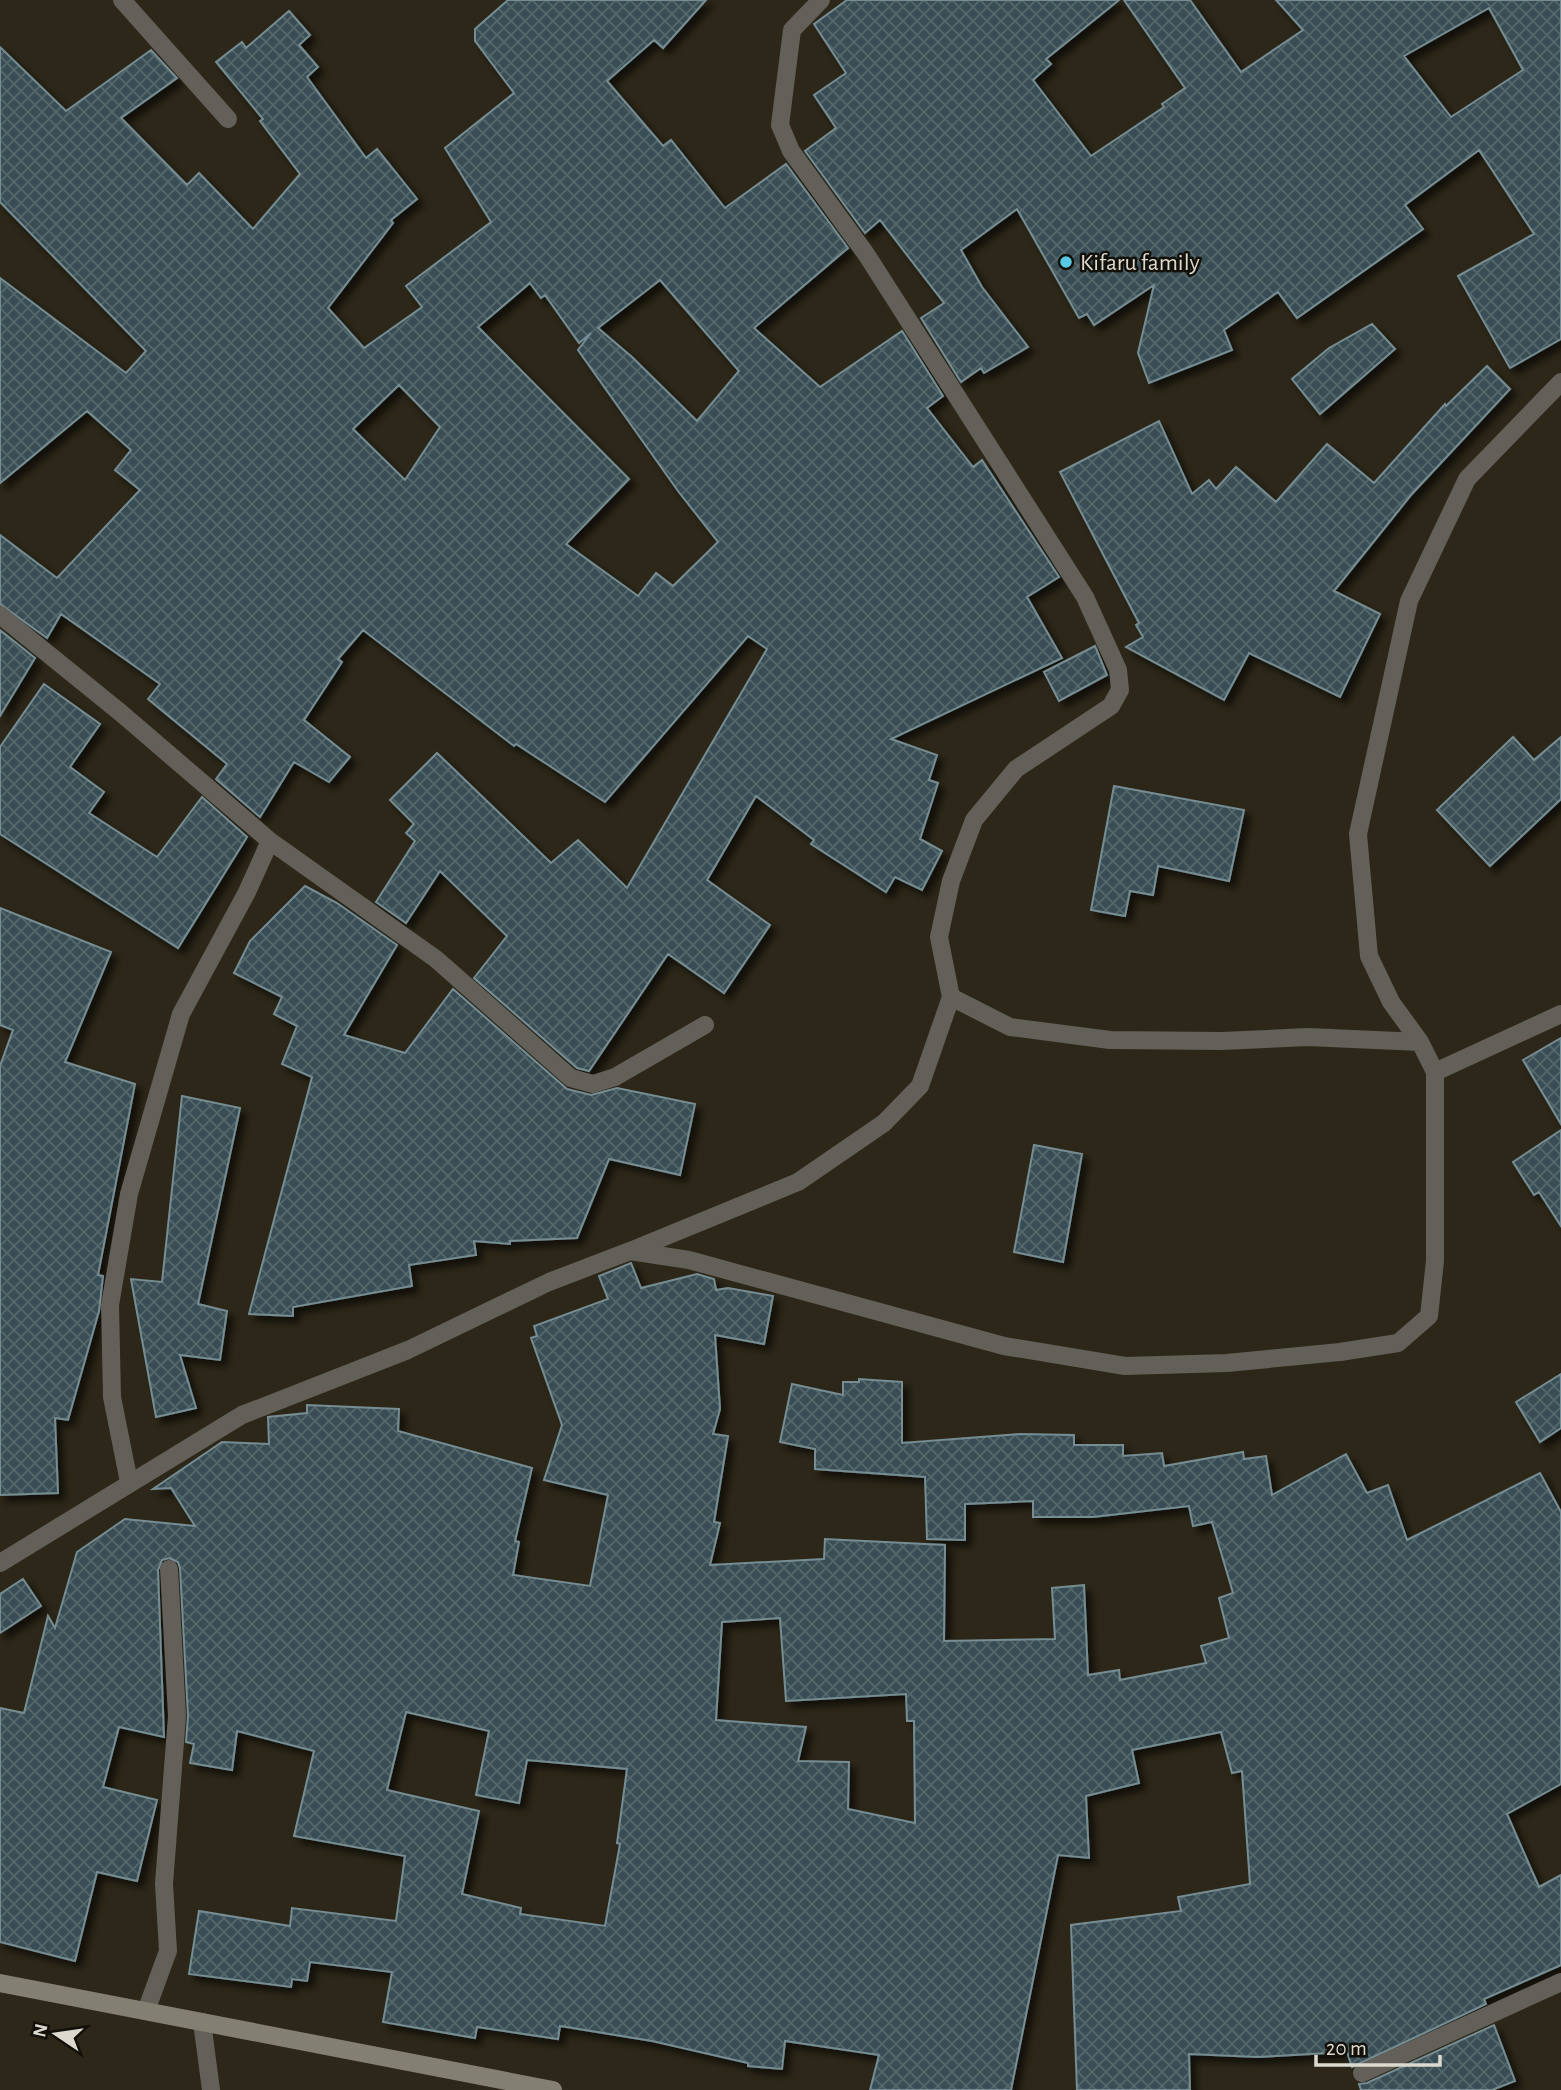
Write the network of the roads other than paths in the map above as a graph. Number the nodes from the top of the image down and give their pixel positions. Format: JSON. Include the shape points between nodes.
{"nodes":[{"id":1,"x":122,"y":0,"type":"edge"},
{"id":2,"x":821,"y":0,"type":"edge"},
{"id":3,"x":228,"y":119,"type":"dead end"},
{"id":4,"x":1561,"y":382,"type":"edge"},
{"id":5,"x":0,"y":615,"type":"edge"},
{"id":6,"x":270,"y":841,"type":"junction"},
{"id":7,"x":951,"y":997,"type":"junction"},
{"id":8,"x":1561,"y":1014,"type":"edge"},
{"id":9,"x":705,"y":1025,"type":"dead end"},
{"id":10,"x":1420,"y":1042,"type":"junction"},
{"id":11,"x":1435,"y":1072,"type":"junction"},
{"id":12,"x":630,"y":1251,"type":"junction"},
{"id":13,"x":130,"y":1482,"type":"junction"},
{"id":14,"x":0,"y":1563,"type":"edge"},
{"id":15,"x":169,"y":1569,"type":"dead end"},
{"id":16,"x":1561,"y":1982,"type":"edge"},
{"id":17,"x":0,"y":1983,"type":"edge"},
{"id":18,"x":146,"y":2011,"type":"junction"},
{"id":19,"x":202,"y":2022,"type":"junction"},
{"id":20,"x":1362,"y":2073,"type":"dead end"},
{"id":21,"x":211,"y":2090,"type":"edge"},
{"id":22,"x":553,"y":2090,"type":"edge"}],
"edges":[{"from":1,"to":3,"type":"street"},
{"from":2,"to":7,"type":"street","via":[[792,30],[780,125],[791,151],[866,254],[1084,597],[1118,670],[1120,690],[1111,706],[1016,769],[974,820],[951,881],[939,937]]},
{"from":4,"to":10,"type":"street","via":[[1467,479],[1409,601],[1379,734],[1358,834],[1369,956],[1391,1002]]},
{"from":5,"to":6,"type":"street"},
{"from":6,"to":9,"type":"street","via":[[436,959],[571,1078],[593,1084],[615,1077]]},
{"from":6,"to":13,"type":"street","via":[[181,1014],[129,1194],[110,1305],[112,1397]]},
{"from":7,"to":10,"type":"street","via":[[1010,1027],[1110,1040],[1308,1037]]},
{"from":7,"to":12,"type":"street","via":[[920,1086],[884,1123],[798,1182]]},
{"from":8,"to":11,"type":"street"},
{"from":10,"to":11,"type":"street"},
{"from":11,"to":12,"type":"street","via":[[1435,1261],[1429,1316],[1398,1343],[1227,1363],[1125,1366],[1004,1346],[689,1260]]},
{"from":12,"to":13,"type":"street","via":[[550,1282],[408,1350],[242,1415]]},
{"from":13,"to":14,"type":"street"},
{"from":15,"to":18,"type":"street","via":[[177,1716],[164,1884],[168,1951]]},
{"from":16,"to":20,"type":"street"},
{"from":17,"to":18,"type":"street"},
{"from":18,"to":19,"type":"street"},
{"from":19,"to":21,"type":"street"},
{"from":19,"to":22,"type":"street"}]}
